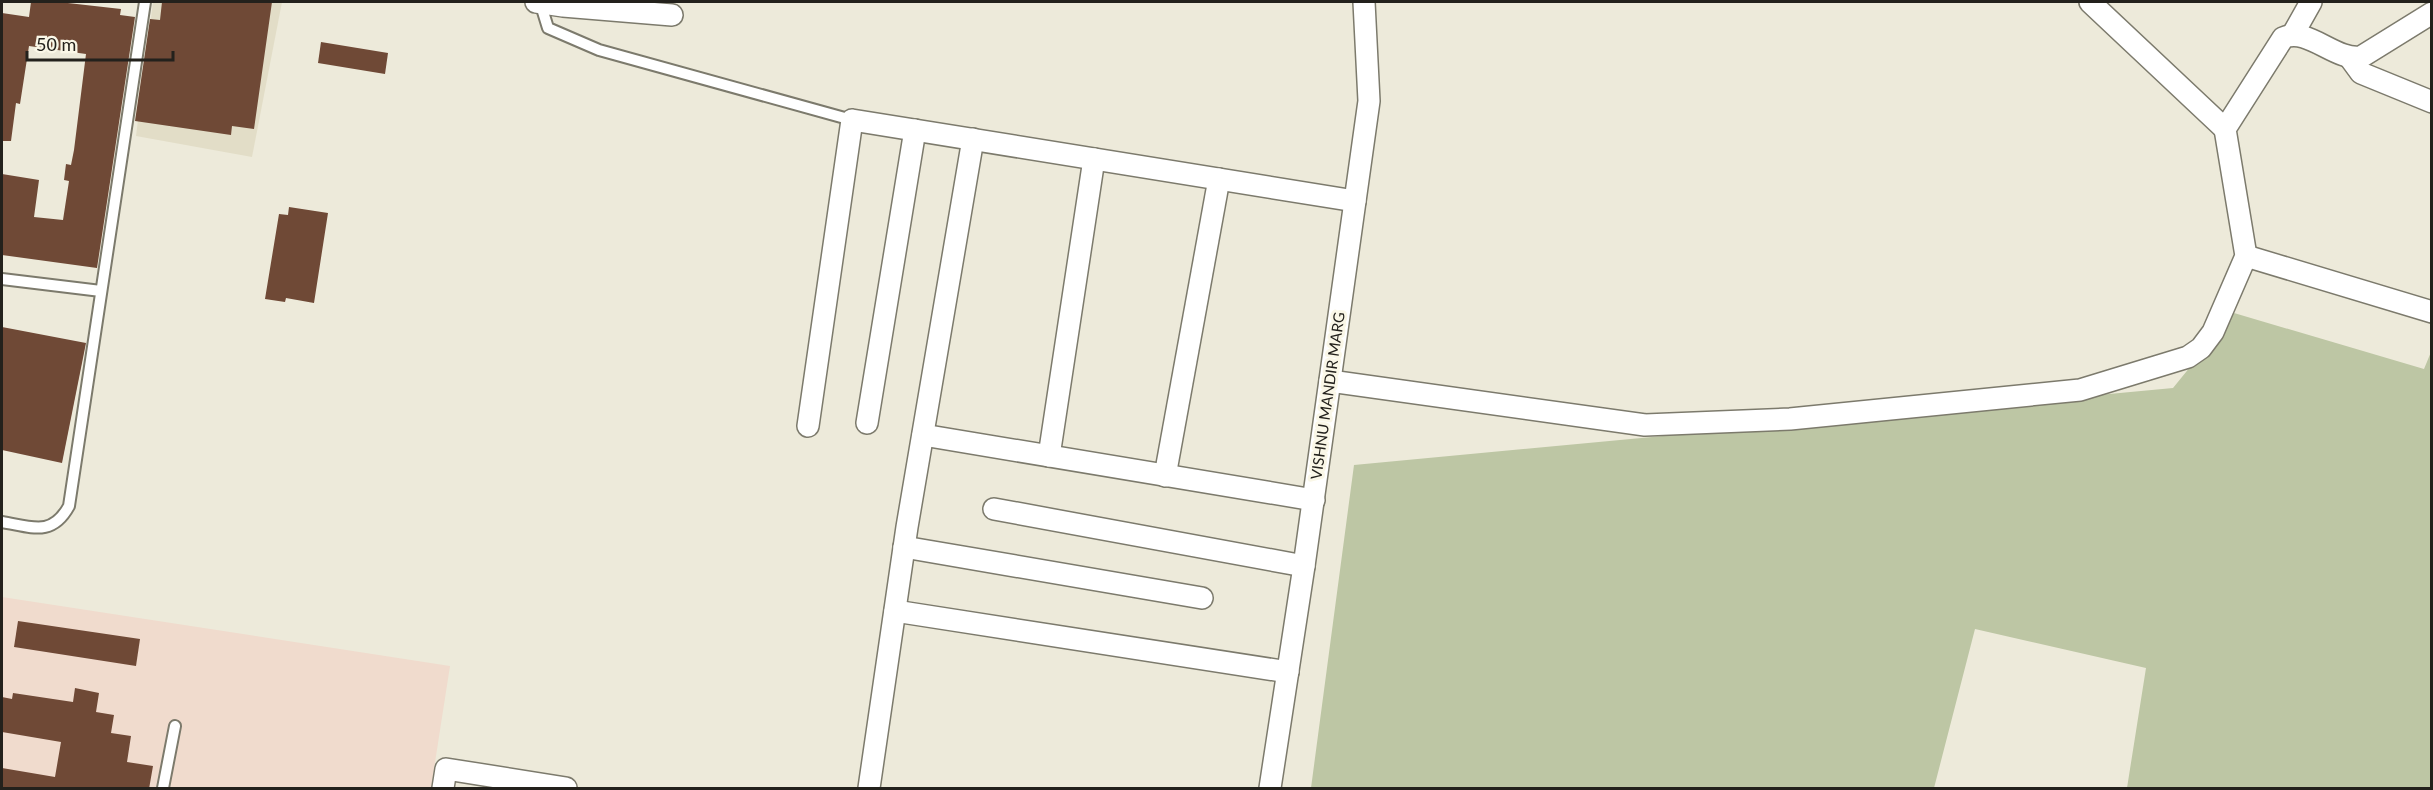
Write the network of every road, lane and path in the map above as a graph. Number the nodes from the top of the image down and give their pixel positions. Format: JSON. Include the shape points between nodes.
{"nodes":[{"id":1,"x":145,"y":2,"type":"edge"},
{"id":2,"x":538,"y":2,"type":"edge"},
{"id":3,"x":1364,"y":2,"type":"edge"},
{"id":4,"x":2090,"y":2,"type":"edge"},
{"id":5,"x":2311,"y":2,"type":"edge"},
{"id":6,"x":563,"y":4,"type":"edge"},
{"id":7,"x":2432,"y":13,"type":"edge"},
{"id":8,"x":672,"y":15,"type":"dead end"},
{"id":9,"x":2294,"y":34,"type":"junction"},
{"id":10,"x":2350,"y":58,"type":"junction"},
{"id":11,"x":2432,"y":102,"type":"edge"},
{"id":12,"x":852,"y":120,"type":"junction"},
{"id":13,"x":2225,"y":129,"type":"junction"},
{"id":14,"x":915,"y":130,"type":"junction"},
{"id":15,"x":973,"y":139,"type":"junction"},
{"id":16,"x":1094,"y":159,"type":"junction"},
{"id":17,"x":1220,"y":179,"type":"junction"},
{"id":18,"x":1355,"y":201,"type":"junction"},
{"id":19,"x":2246,"y":256,"type":"junction"},
{"id":20,"x":2,"y":279,"type":"edge"},
{"id":21,"x":101,"y":291,"type":"junction"},
{"id":22,"x":2432,"y":312,"type":"edge"},
{"id":23,"x":1330,"y":381,"type":"junction"},
{"id":24,"x":867,"y":423,"type":"dead end"},
{"id":25,"x":808,"y":426,"type":"dead end"},
{"id":26,"x":923,"y":435,"type":"junction"},
{"id":27,"x":1049,"y":456,"type":"junction"},
{"id":28,"x":1165,"y":476,"type":"junction"},
{"id":29,"x":1314,"y":500,"type":"junction"},
{"id":30,"x":994,"y":509,"type":"dead end"},
{"id":31,"x":2,"y":522,"type":"edge"},
{"id":32,"x":904,"y":547,"type":"junction"},
{"id":33,"x":1304,"y":566,"type":"junction"},
{"id":34,"x":1202,"y":598,"type":"dead end"},
{"id":35,"x":895,"y":611,"type":"junction"},
{"id":36,"x":1288,"y":672,"type":"junction"},
{"id":37,"x":175,"y":726,"type":"dead end"},
{"id":38,"x":163,"y":789,"type":"edge"},
{"id":39,"x":443,"y":789,"type":"edge"},
{"id":40,"x":566,"y":789,"type":"edge"},
{"id":41,"x":868,"y":789,"type":"edge"},
{"id":42,"x":1270,"y":789,"type":"edge"}],
"edges":[{"from":1,"to":21,"type":"lane"},
{"from":2,"to":6,"type":"street"},
{"from":2,"to":12,"type":"lane","via":[[548,28],[599,50]]},
{"from":3,"to":18,"type":"street","name":"VISHNU MANDIR MARG","via":[[1369,101]]},
{"from":4,"to":13,"type":"street"},
{"from":5,"to":9,"type":"street"},
{"from":6,"to":8,"type":"street"},
{"from":7,"to":10,"type":"street","via":[[2365,56]]},
{"from":9,"to":10,"type":"street"},
{"from":9,"to":13,"type":"street","via":[[2283,38]]},
{"from":10,"to":11,"type":"street","via":[[2361,73]]},
{"from":12,"to":14,"type":"street"},
{"from":12,"to":25,"type":"street"},
{"from":13,"to":19,"type":"street"},
{"from":14,"to":15,"type":"street"},
{"from":14,"to":24,"type":"street"},
{"from":15,"to":16,"type":"street"},
{"from":15,"to":26,"type":"street"},
{"from":16,"to":17,"type":"street"},
{"from":16,"to":27,"type":"street"},
{"from":17,"to":18,"type":"street"},
{"from":17,"to":28,"type":"street"},
{"from":18,"to":23,"type":"street","name":"VISHNU MANDIR MARG"},
{"from":19,"to":22,"type":"street"},
{"from":19,"to":23,"type":"street","via":[[2213,332],[2201,348],[2188,357],[2080,390],[1790,419],[1645,425]]},
{"from":20,"to":21,"type":"lane"},
{"from":21,"to":31,"type":"lane","via":[[69,506],[61,521],[47,527]]},
{"from":23,"to":29,"type":"street","name":"VISHNU MANDIR MARG"},
{"from":26,"to":27,"type":"street"},
{"from":26,"to":32,"type":"street"},
{"from":27,"to":28,"type":"street"},
{"from":28,"to":29,"type":"street"},
{"from":29,"to":33,"type":"street","name":"VISHNU MANDIR MARG"},
{"from":30,"to":33,"type":"street"},
{"from":32,"to":34,"type":"street"},
{"from":32,"to":35,"type":"street"},
{"from":33,"to":36,"type":"street","name":"VISHNU MANDIR MARG"},
{"from":35,"to":36,"type":"street"},
{"from":35,"to":41,"type":"street"},
{"from":36,"to":42,"type":"street","name":"VISHNU MANDIR MARG"},
{"from":37,"to":38,"type":"lane"},
{"from":39,"to":40,"type":"street","via":[[446,769]]}]}
